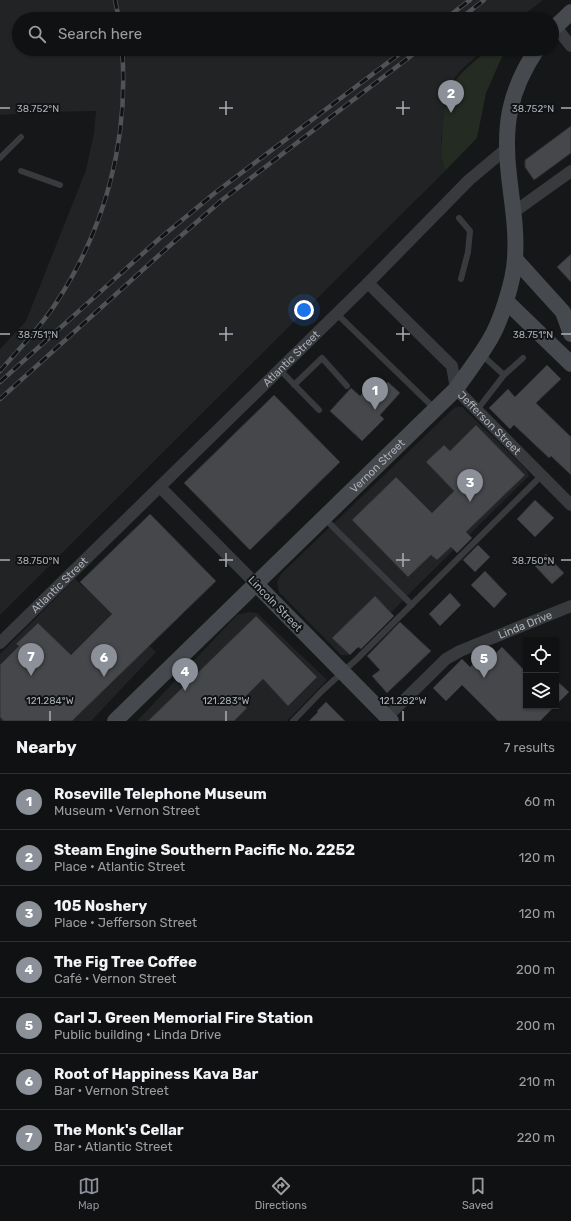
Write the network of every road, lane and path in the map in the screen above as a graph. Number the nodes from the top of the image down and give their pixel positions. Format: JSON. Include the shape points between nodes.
{"nodes":[{"id":1,"x":571,"y":12,"type":"edge"},
{"id":2,"x":559,"y":23,"type":"edge"},
{"id":3,"x":559,"y":33,"type":"edge"},
{"id":4,"x":571,"y":46,"type":"edge"},
{"id":5,"x":532,"y":56,"type":"edge"},
{"id":6,"x":21,"y":137,"type":"dead end"},
{"id":7,"x":506,"y":149,"type":"junction"},
{"id":8,"x":0,"y":158,"type":"edge"},
{"id":9,"x":571,"y":171,"type":"edge"},
{"id":10,"x":20,"y":172,"type":"dead end"},
{"id":11,"x":60,"y":185,"type":"dead end"},
{"id":12,"x":514,"y":212,"type":"junction"},
{"id":13,"x":459,"y":218,"type":"dead end"},
{"id":14,"x":515,"y":259,"type":"junction"},
{"id":15,"x":461,"y":279,"type":"dead end"},
{"id":16,"x":368,"y":284,"type":"junction"},
{"id":17,"x":506,"y":301,"type":"junction"},
{"id":18,"x":567,"y":312,"type":"edge"},
{"id":19,"x":337,"y":314,"type":"junction"},
{"id":20,"x":571,"y":334,"type":"edge"},
{"id":21,"x":481,"y":354,"type":"junction"},
{"id":22,"x":523,"y":358,"type":"dead end"},
{"id":23,"x":571,"y":364,"type":"edge"},
{"id":24,"x":280,"y":370,"type":"junction"},
{"id":25,"x":504,"y":375,"type":"junction"},
{"id":26,"x":294,"y":385,"type":"junction"},
{"id":27,"x":347,"y":386,"type":"dead end"},
{"id":28,"x":456,"y":389,"type":"junction"},
{"id":29,"x":435,"y":409,"type":"junction"},
{"id":30,"x":319,"y":410,"type":"dead end"},
{"id":31,"x":478,"y":410,"type":"junction"},
{"id":32,"x":543,"y":475,"type":"junction"},
{"id":33,"x":160,"y":487,"type":"junction"},
{"id":34,"x":571,"y":505,"type":"edge"},
{"id":35,"x":324,"y":518,"type":"junction"},
{"id":36,"x":256,"y":584,"type":"junction"},
{"id":37,"x":412,"y":605,"type":"junction"},
{"id":38,"x":571,"y":606,"type":"edge"},
{"id":39,"x":0,"y":643,"type":"edge"},
{"id":40,"x":342,"y":673,"type":"junction"},
{"id":41,"x":386,"y":718,"type":"edge"},
{"id":42,"x":115,"y":721,"type":"edge"},
{"id":43,"x":293,"y":721,"type":"edge"}],
"edges":[{"from":1,"to":2,"type":"main road"},
{"from":3,"to":4,"type":"street"},
{"from":5,"to":7,"type":"main road","via":[[514,91]]},
{"from":6,"to":8,"type":"lane"},
{"from":7,"to":12,"type":"main road","name":"Vernon Street"},
{"from":7,"to":16,"type":"street","name":"Atlantic Street","via":[[474,176]]},
{"from":9,"to":12,"type":"street"},
{"from":10,"to":11,"type":"lane"},
{"from":12,"to":14,"type":"main road","name":"Vernon Street"},
{"from":13,"to":15,"type":"lane","via":[[470,231]]},
{"from":14,"to":17,"type":"main road","name":"Vernon Street"},
{"from":14,"to":18,"type":"main road"},
{"from":16,"to":19,"type":"street","name":"Atlantic Street"},
{"from":16,"to":28,"type":"street","name":"Jefferson Street","via":[[452,366]]},
{"from":17,"to":21,"type":"main road","name":"Vernon Street","via":[[490,340]]},
{"from":17,"to":23,"type":"main road"},
{"from":18,"to":20,"type":"main road"},
{"from":19,"to":24,"type":"street","name":"Atlantic Street"},
{"from":19,"to":29,"type":"lane"},
{"from":21,"to":25,"type":"lane"},
{"from":21,"to":28,"type":"main road","name":"Vernon Street"},
{"from":22,"to":25,"type":"lane"},
{"from":24,"to":26,"type":"lane"},
{"from":24,"to":33,"type":"street","name":"Atlantic Street"},
{"from":25,"to":31,"type":"lane"},
{"from":26,"to":27,"type":"lane","via":[[322,358]]},
{"from":26,"to":30,"type":"lane"},
{"from":28,"to":29,"type":"main road","name":"Vernon Street"},
{"from":28,"to":31,"type":"street","name":"Jefferson Street"},
{"from":29,"to":35,"type":"main road","name":"Vernon Street"},
{"from":31,"to":32,"type":"street","name":"Jefferson Street"},
{"from":32,"to":34,"type":"street","name":"Jefferson Street"},
{"from":32,"to":37,"type":"lane"},
{"from":33,"to":36,"type":"street","name":"Lincoln Street"},
{"from":33,"to":39,"type":"street","name":"Atlantic Street"},
{"from":35,"to":36,"type":"main road","name":"Vernon Street"},
{"from":35,"to":37,"type":"lane"},
{"from":36,"to":40,"type":"main road","name":"Lincoln Street"},
{"from":36,"to":42,"type":"main road","name":"Vernon Street"},
{"from":37,"to":40,"type":"lane"},
{"from":38,"to":41,"type":"street","name":"Linda Drive","via":[[460,651],[446,660]]},
{"from":40,"to":41,"type":"main road","name":"Lincoln Street"},
{"from":40,"to":43,"type":"lane"}]}
